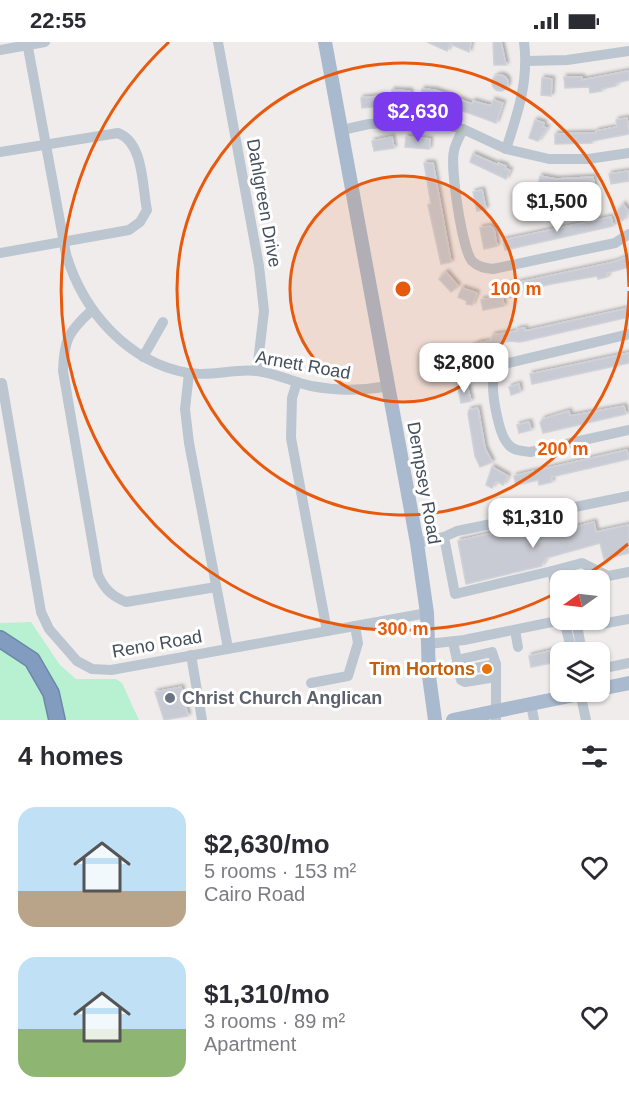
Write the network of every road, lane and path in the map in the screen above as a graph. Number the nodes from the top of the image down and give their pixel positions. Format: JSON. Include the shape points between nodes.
{"nodes":[{"id":1,"x":45,"y":42,"type":"edge"},
{"id":2,"x":218,"y":42,"type":"edge"},
{"id":3,"x":325,"y":42,"type":"edge"},
{"id":4,"x":524,"y":42,"type":"edge"},
{"id":5,"x":27,"y":44,"type":"edge"},
{"id":6,"x":0,"y":50,"type":"edge"},
{"id":7,"x":629,"y":51,"type":"edge"},
{"id":8,"x":526,"y":61,"type":"junction"},
{"id":9,"x":463,"y":129,"type":"junction"},
{"id":10,"x":342,"y":130,"type":"junction"},
{"id":11,"x":46,"y":144,"type":"junction"},
{"id":12,"x":506,"y":149,"type":"junction"},
{"id":13,"x":0,"y":152,"type":"edge"},
{"id":14,"x":629,"y":153,"type":"edge"},
{"id":15,"x":629,"y":234,"type":"edge"},
{"id":16,"x":64,"y":242,"type":"junction"},
{"id":17,"x":0,"y":253,"type":"edge"},
{"id":18,"x":91,"y":311,"type":"junction"},
{"id":19,"x":163,"y":322,"type":"dead end"},
{"id":20,"x":629,"y":334,"type":"edge"},
{"id":21,"x":143,"y":357,"type":"junction"},
{"id":22,"x":257,"y":371,"type":"junction"},
{"id":23,"x":189,"y":373,"type":"junction"},
{"id":24,"x":297,"y":382,"type":"junction"},
{"id":25,"x":2,"y":383,"type":"dead end"},
{"id":26,"x":388,"y":386,"type":"junction"},
{"id":27,"x":629,"y":430,"type":"edge"},
{"id":28,"x":629,"y":496,"type":"edge"},
{"id":29,"x":444,"y":537,"type":"junction"},
{"id":30,"x":417,"y":543,"type":"junction"},
{"id":31,"x":558,"y":569,"type":"joint"},
{"id":32,"x":629,"y":572,"type":"edge"},
{"id":33,"x":216,"y":587,"type":"junction"},
{"id":34,"x":428,"y":612,"type":"junction"},
{"id":35,"x":629,"y":618,"type":"edge"},
{"id":36,"x":610,"y":622,"type":"edge"},
{"id":37,"x":550,"y":623,"type":"edge"},
{"id":38,"x":355,"y":626,"type":"junction"},
{"id":39,"x":515,"y":630,"type":"junction"},
{"id":40,"x":327,"y":631,"type":"junction"},
{"id":41,"x":487,"y":635,"type":"junction"},
{"id":42,"x":0,"y":639,"type":"edge"},
{"id":43,"x":453,"y":642,"type":"junction"},
{"id":44,"x":428,"y":644,"type":"junction"},
{"id":45,"x":518,"y":647,"type":"dead end"},
{"id":46,"x":228,"y":648,"type":"junction"},
{"id":47,"x":492,"y":652,"type":"junction"},
{"id":48,"x":191,"y":655,"type":"junction"},
{"id":49,"x":458,"y":663,"type":"junction"},
{"id":50,"x":629,"y":663,"type":"edge"},
{"id":51,"x":496,"y":664,"type":"junction"},
{"id":52,"x":610,"y":667,"type":"edge"},
{"id":53,"x":496,"y":682,"type":"junction"},
{"id":54,"x":311,"y":683,"type":"dead end"},
{"id":55,"x":629,"y":683,"type":"edge"},
{"id":56,"x":610,"y":687,"type":"edge"},
{"id":57,"x":550,"y":700,"type":"edge"},
{"id":58,"x":585,"y":702,"type":"edge"},
{"id":59,"x":531,"y":704,"type":"junction"},
{"id":60,"x":499,"y":714,"type":"edge"},
{"id":61,"x":55,"y":716,"type":"edge"},
{"id":62,"x":202,"y":720,"type":"edge"},
{"id":63,"x":435,"y":720,"type":"edge"},
{"id":64,"x":453,"y":720,"type":"edge"},
{"id":65,"x":534,"y":720,"type":"edge"},
{"id":66,"x":586,"y":720,"type":"edge"}],
"edges":[{"from":1,"to":5,"type":"street"},
{"from":2,"to":22,"type":"street","name":"Dahlgreen Drive","via":[[259,266],[264,311]]},
{"from":3,"to":10,"type":"main road","name":"Dempsey Road"},
{"from":4,"to":8,"type":"street"},
{"from":5,"to":6,"type":"street"},
{"from":5,"to":11,"type":"street","name":"Arnett Road"},
{"from":7,"to":8,"type":"street"},
{"from":8,"to":12,"type":"street","via":[[523,98]]},
{"from":9,"to":10,"type":"street","via":[[429,121],[369,124]]},
{"from":9,"to":12,"type":"street"},
{"from":9,"to":15,"type":"street","via":[[453,152],[454,183],[466,250],[481,267],[493,269],[615,243]]},
{"from":10,"to":26,"type":"main road","name":"Dempsey Road"},
{"from":11,"to":13,"type":"street"},
{"from":11,"to":16,"type":"street","name":"Arnett Road"},
{"from":11,"to":16,"type":"street","via":[[110,132],[126,136],[136,149],[147,210],[140,222],[129,230]]},
{"from":12,"to":14,"type":"street","via":[[549,159]]},
{"from":16,"to":17,"type":"street"},
{"from":16,"to":18,"type":"street","name":"Arnett Road","via":[[74,280]]},
{"from":18,"to":21,"type":"street","name":"Arnett Road"},
{"from":18,"to":33,"type":"street","via":[[70,332],[64,346],[63,371],[98,575],[104,588],[126,602]]},
{"from":19,"to":21,"type":"street"},
{"from":20,"to":27,"type":"street","via":[[504,364],[495,375],[492,388],[507,444],[518,451],[530,452]]},
{"from":21,"to":23,"type":"street","name":"Arnett Road"},
{"from":22,"to":23,"type":"street","name":"Arnett Road"},
{"from":22,"to":24,"type":"street","name":"Arnett Road"},
{"from":23,"to":33,"type":"street","via":[[189,443]]},
{"from":24,"to":26,"type":"street","name":"Arnett Road","via":[[359,391]]},
{"from":24,"to":40,"type":"street","via":[[292,398],[291,438]]},
{"from":25,"to":48,"type":"street","name":"Reno Road","via":[[41,612],[49,629],[77,661],[92,669],[111,670]]},
{"from":26,"to":30,"type":"main road","name":"Dempsey Road"},
{"from":28,"to":29,"type":"street"},
{"from":29,"to":30,"type":"street"},
{"from":29,"to":31,"type":"street","via":[[455,594]]},
{"from":30,"to":34,"type":"main road","name":"Dempsey Road"},
{"from":31,"to":32,"type":"street","via":[[582,563],[608,576]]},
{"from":33,"to":46,"type":"street"},
{"from":34,"to":38,"type":"street","name":"Reno Road"},
{"from":34,"to":44,"type":"main road","name":"Dempsey Road"},
{"from":35,"to":36,"type":"street"},
{"from":37,"to":39,"type":"street"},
{"from":38,"to":40,"type":"street","name":"Reno Road"},
{"from":38,"to":54,"type":"street","via":[[358,643],[348,676]]},
{"from":39,"to":41,"type":"street"},
{"from":39,"to":45,"type":"street"},
{"from":40,"to":46,"type":"street","name":"Reno Road"},
{"from":41,"to":43,"type":"street"},
{"from":41,"to":47,"type":"street"},
{"from":42,"to":61,"type":"highway","via":[[32,660],[51,693]]},
{"from":43,"to":44,"type":"street"},
{"from":43,"to":49,"type":"street"},
{"from":44,"to":63,"type":"main road","name":"Dempsey Road"},
{"from":46,"to":48,"type":"street","name":"Reno Road"},
{"from":47,"to":49,"type":"street"},
{"from":47,"to":51,"type":"street"},
{"from":48,"to":62,"type":"street"},
{"from":49,"to":51,"type":"street","via":[[465,670]]},
{"from":49,"to":53,"type":"street","via":[[461,680]]},
{"from":50,"to":52,"type":"street"},
{"from":51,"to":53,"type":"street"},
{"from":53,"to":60,"type":"street"},
{"from":55,"to":56,"type":"main road"},
{"from":57,"to":59,"type":"main road"},
{"from":58,"to":66,"type":"street"},
{"from":59,"to":60,"type":"main road"},
{"from":59,"to":65,"type":"street"},
{"from":60,"to":64,"type":"main road"}]}
